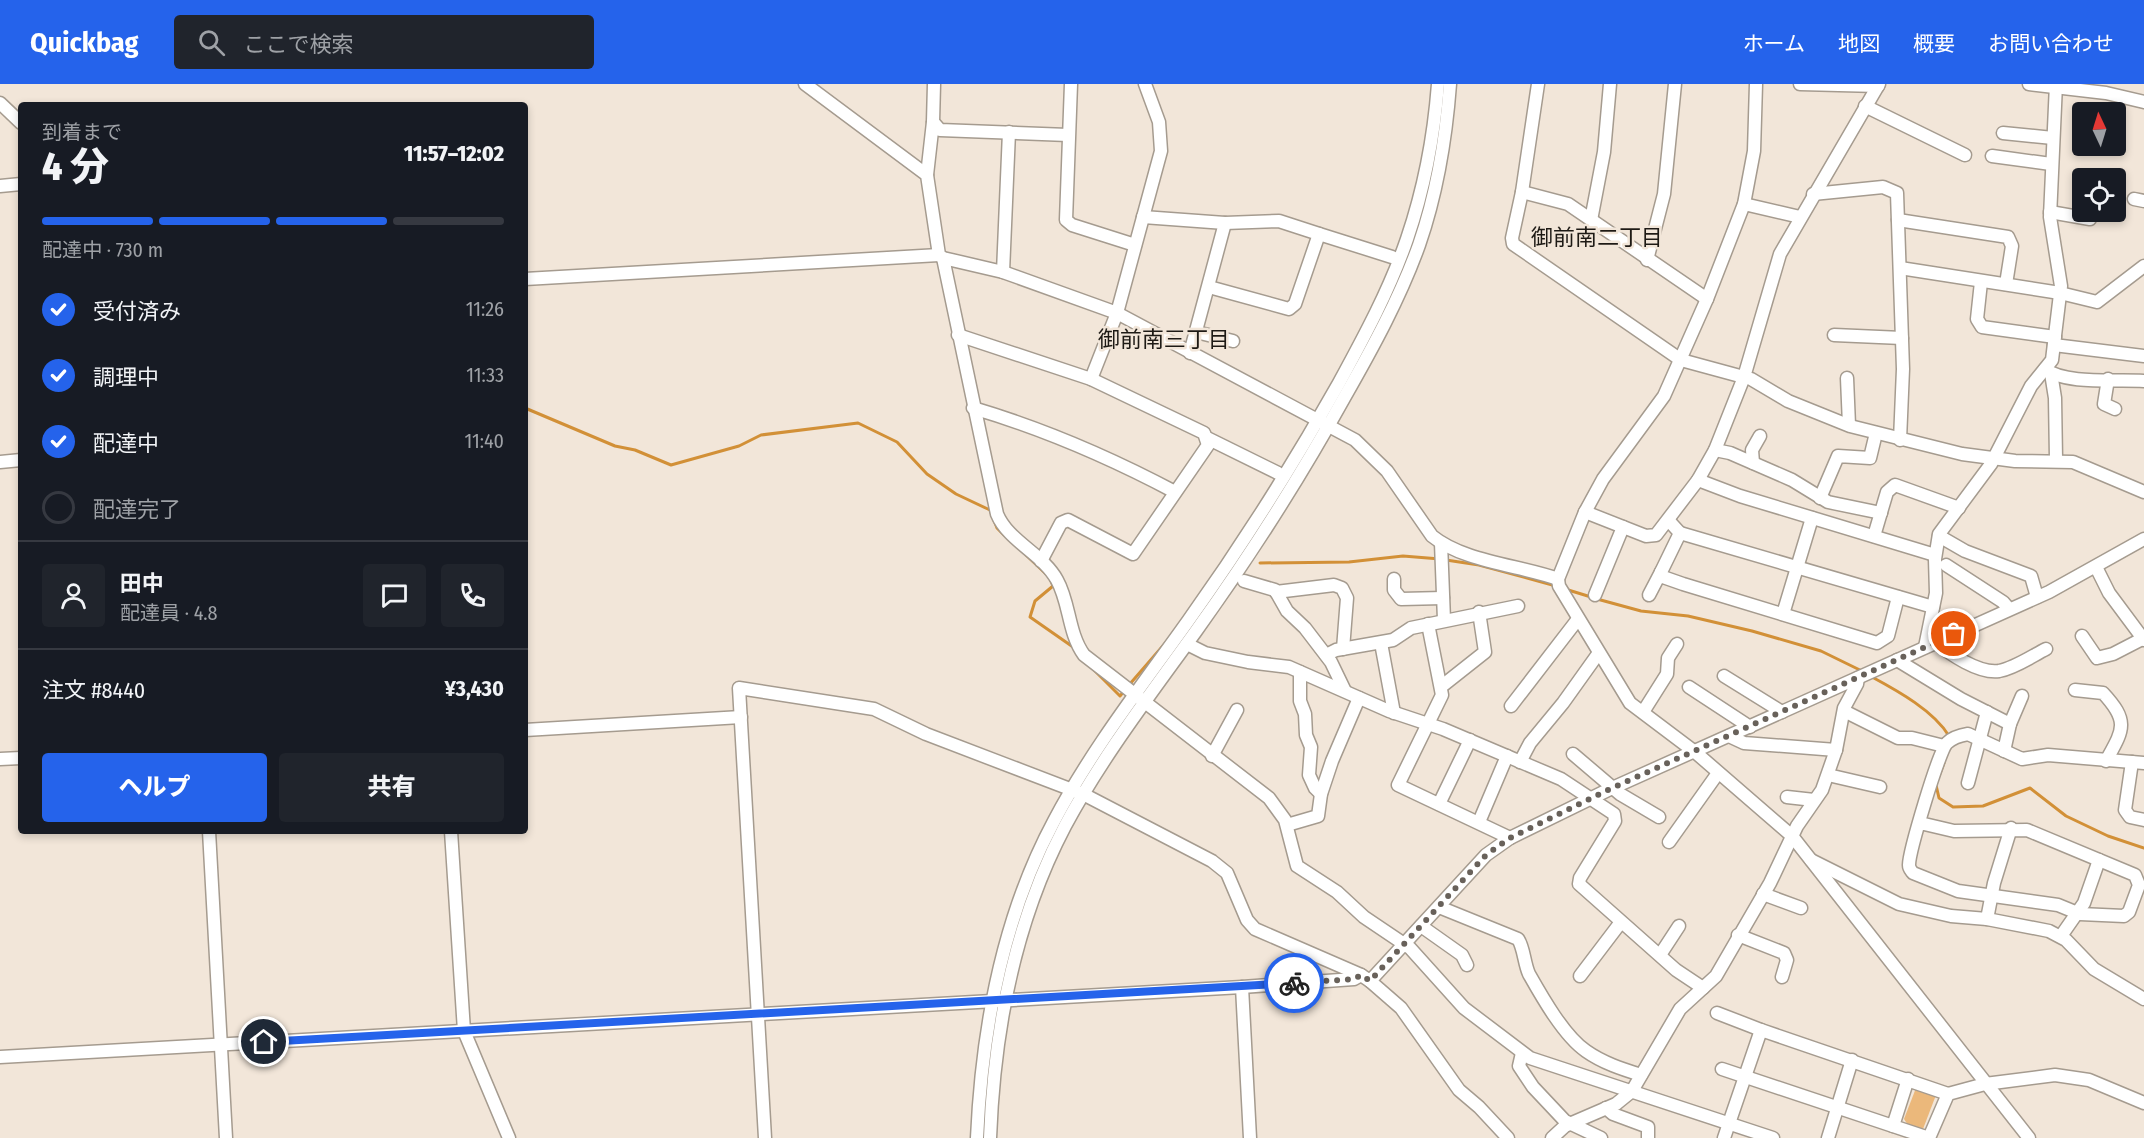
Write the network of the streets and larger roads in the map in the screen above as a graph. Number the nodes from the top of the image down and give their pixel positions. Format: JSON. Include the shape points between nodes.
{"nodes":[{"id":1,"x":806,"y":84,"type":"edge"},
{"id":2,"x":934,"y":84,"type":"edge"},
{"id":3,"x":1071,"y":84,"type":"edge"},
{"id":4,"x":1145,"y":84,"type":"edge"},
{"id":5,"x":1438,"y":84,"type":"edge"},
{"id":6,"x":1450,"y":84,"type":"edge"},
{"id":7,"x":1538,"y":84,"type":"edge"},
{"id":8,"x":1610,"y":84,"type":"edge"},
{"id":9,"x":1675,"y":84,"type":"edge"},
{"id":10,"x":1756,"y":84,"type":"edge"},
{"id":11,"x":1800,"y":84,"type":"edge"},
{"id":12,"x":2029,"y":84,"type":"edge"},
{"id":13,"x":1878,"y":85,"type":"edge"},
{"id":14,"x":2056,"y":86,"type":"edge"},
{"id":15,"x":2144,"y":102,"type":"edge"},
{"id":16,"x":0,"y":103,"type":"edge"},
{"id":17,"x":1865,"y":106,"type":"junction"},
{"id":18,"x":18,"y":120,"type":"edge"},
{"id":19,"x":933,"y":122,"type":"junction"},
{"id":20,"x":1008,"y":132,"type":"junction"},
{"id":21,"x":2003,"y":133,"type":"dead end"},
{"id":22,"x":1068,"y":135,"type":"junction"},
{"id":23,"x":2053,"y":138,"type":"junction"},
{"id":24,"x":1965,"y":155,"type":"dead end"},
{"id":25,"x":1992,"y":156,"type":"dead end"},
{"id":26,"x":2051,"y":164,"type":"junction"},
{"id":27,"x":927,"y":175,"type":"junction"},
{"id":28,"x":18,"y":184,"type":"edge"},
{"id":29,"x":0,"y":186,"type":"edge"},
{"id":30,"x":1522,"y":192,"type":"junction"},
{"id":31,"x":1813,"y":194,"type":"junction"},
{"id":32,"x":1744,"y":204,"type":"junction"},
{"id":33,"x":2050,"y":212,"type":"junction"},
{"id":34,"x":2072,"y":216,"type":"edge"},
{"id":35,"x":1143,"y":217,"type":"junction"},
{"id":36,"x":1800,"y":217,"type":"junction"},
{"id":37,"x":1591,"y":220,"type":"junction"},
{"id":38,"x":1898,"y":220,"type":"junction"},
{"id":39,"x":1225,"y":223,"type":"junction"},
{"id":40,"x":1319,"y":234,"type":"junction"},
{"id":41,"x":1135,"y":245,"type":"junction"},
{"id":42,"x":941,"y":257,"type":"junction"},
{"id":43,"x":1392,"y":257,"type":"dead end"},
{"id":44,"x":1647,"y":260,"type":"junction"},
{"id":45,"x":2144,"y":266,"type":"edge"},
{"id":46,"x":1900,"y":268,"type":"junction"},
{"id":47,"x":1003,"y":272,"type":"junction"},
{"id":48,"x":528,"y":279,"type":"edge"},
{"id":49,"x":1981,"y":282,"type":"junction"},
{"id":50,"x":2006,"y":284,"type":"junction"},
{"id":51,"x":1209,"y":287,"type":"junction"},
{"id":52,"x":2060,"y":293,"type":"junction"},
{"id":53,"x":1707,"y":299,"type":"junction"},
{"id":54,"x":1117,"y":313,"type":"junction"},
{"id":55,"x":1196,"y":332,"type":"junction"},
{"id":56,"x":1834,"y":334,"type":"dead end"},
{"id":57,"x":958,"y":335,"type":"junction"},
{"id":58,"x":1902,"y":338,"type":"junction"},
{"id":59,"x":1233,"y":341,"type":"dead end"},
{"id":60,"x":2055,"y":341,"type":"junction"},
{"id":61,"x":1190,"y":353,"type":"junction"},
{"id":62,"x":2144,"y":356,"type":"edge"},
{"id":63,"x":1681,"y":360,"type":"junction"},
{"id":64,"x":2048,"y":371,"type":"junction"},
{"id":65,"x":1744,"y":376,"type":"junction"},
{"id":66,"x":1847,"y":378,"type":"dead end"},
{"id":67,"x":1091,"y":379,"type":"junction"},
{"id":68,"x":2108,"y":379,"type":"junction"},
{"id":69,"x":2144,"y":381,"type":"edge"},
{"id":70,"x":973,"y":408,"type":"junction"},
{"id":71,"x":2115,"y":409,"type":"dead end"},
{"id":72,"x":1323,"y":423,"type":"junction"},
{"id":73,"x":1849,"y":425,"type":"junction"},
{"id":74,"x":1876,"y":433,"type":"junction"},
{"id":75,"x":1760,"y":436,"type":"dead end"},
{"id":76,"x":1207,"y":438,"type":"junction"},
{"id":77,"x":1900,"y":440,"type":"junction"},
{"id":78,"x":1715,"y":450,"type":"junction"},
{"id":79,"x":1994,"y":458,"type":"junction"},
{"id":80,"x":2056,"y":459,"type":"junction"},
{"id":81,"x":18,"y":460,"type":"edge"},
{"id":82,"x":0,"y":462,"type":"edge"},
{"id":83,"x":1753,"y":463,"type":"junction"},
{"id":84,"x":1278,"y":474,"type":"dead end"},
{"id":85,"x":1698,"y":480,"type":"junction"},
{"id":86,"x":1175,"y":492,"type":"junction"},
{"id":87,"x":2144,"y":492,"type":"edge"},
{"id":88,"x":1820,"y":498,"type":"junction"},
{"id":89,"x":1959,"y":508,"type":"junction"},
{"id":90,"x":1585,"y":512,"type":"junction"},
{"id":91,"x":1881,"y":513,"type":"junction"},
{"id":92,"x":1812,"y":518,"type":"junction"},
{"id":93,"x":1669,"y":521,"type":"junction"},
{"id":94,"x":1623,"y":527,"type":"junction"},
{"id":95,"x":1680,"y":533,"type":"junction"},
{"id":96,"x":1874,"y":536,"type":"junction"},
{"id":97,"x":1939,"y":536,"type":"junction"},
{"id":98,"x":2144,"y":539,"type":"edge"},
{"id":99,"x":1441,"y":543,"type":"junction"},
{"id":100,"x":1935,"y":555,"type":"junction"},
{"id":101,"x":1041,"y":561,"type":"junction"},
{"id":102,"x":1946,"y":565,"type":"dead end"},
{"id":103,"x":1797,"y":566,"type":"junction"},
{"id":104,"x":2096,"y":567,"type":"junction"},
{"id":105,"x":1661,"y":572,"type":"junction"},
{"id":106,"x":1394,"y":579,"type":"dead end"},
{"id":107,"x":1558,"y":579,"type":"junction"},
{"id":108,"x":1244,"y":581,"type":"dead end"},
{"id":109,"x":1276,"y":592,"type":"junction"},
{"id":110,"x":1595,"y":595,"type":"dead end"},
{"id":111,"x":1649,"y":595,"type":"dead end"},
{"id":112,"x":1898,"y":597,"type":"junction"},
{"id":113,"x":2037,"y":597,"type":"junction"},
{"id":114,"x":1443,"y":598,"type":"junction"},
{"id":115,"x":1518,"y":606,"type":"dead end"},
{"id":116,"x":1933,"y":607,"type":"junction"},
{"id":117,"x":2009,"y":609,"type":"junction"},
{"id":118,"x":1479,"y":612,"type":"junction"},
{"id":119,"x":1783,"y":614,"type":"junction"},
{"id":120,"x":1578,"y":619,"type":"junction"},
{"id":121,"x":1444,"y":620,"type":"junction"},
{"id":122,"x":1428,"y":624,"type":"junction"},
{"id":123,"x":2082,"y":636,"type":"dead end"},
{"id":124,"x":2143,"y":640,"type":"edge"},
{"id":125,"x":1381,"y":643,"type":"junction"},
{"id":126,"x":1187,"y":644,"type":"junction"},
{"id":127,"x":1677,"y":644,"type":"dead end"},
{"id":128,"x":1930,"y":645,"type":"junction"},
{"id":129,"x":1343,"y":649,"type":"junction"},
{"id":130,"x":2046,"y":649,"type":"dead end"},
{"id":131,"x":1598,"y":654,"type":"junction"},
{"id":132,"x":1326,"y":655,"type":"junction"},
{"id":133,"x":1897,"y":660,"type":"junction"},
{"id":134,"x":1300,"y":672,"type":"junction"},
{"id":135,"x":1724,"y":676,"type":"dead end"},
{"id":136,"x":1858,"y":678,"type":"junction"},
{"id":137,"x":1442,"y":686,"type":"junction"},
{"id":138,"x":1689,"y":687,"type":"dead end"},
{"id":139,"x":2075,"y":690,"type":"dead end"},
{"id":140,"x":1345,"y":691,"type":"junction"},
{"id":141,"x":2022,"y":696,"type":"dead end"},
{"id":142,"x":1359,"y":698,"type":"junction"},
{"id":143,"x":1140,"y":699,"type":"junction"},
{"id":144,"x":1511,"y":706,"type":"dead end"},
{"id":145,"x":1237,"y":710,"type":"dead end"},
{"id":146,"x":1844,"y":711,"type":"junction"},
{"id":147,"x":1394,"y":712,"type":"junction"},
{"id":148,"x":1643,"y":712,"type":"junction"},
{"id":149,"x":1782,"y":712,"type":"junction"},
{"id":150,"x":1987,"y":712,"type":"junction"},
{"id":151,"x":741,"y":717,"type":"junction"},
{"id":152,"x":1428,"y":723,"type":"junction"},
{"id":153,"x":2010,"y":724,"type":"junction"},
{"id":154,"x":1750,"y":727,"type":"junction"},
{"id":155,"x":528,"y":730,"type":"edge"},
{"id":156,"x":1729,"y":736,"type":"junction"},
{"id":157,"x":1978,"y":739,"type":"junction"},
{"id":158,"x":1470,"y":740,"type":"junction"},
{"id":159,"x":1944,"y":746,"type":"junction"},
{"id":160,"x":1836,"y":750,"type":"junction"},
{"id":161,"x":2004,"y":751,"type":"junction"},
{"id":162,"x":1695,"y":752,"type":"junction"},
{"id":163,"x":1573,"y":754,"type":"dead end"},
{"id":164,"x":1212,"y":756,"type":"junction"},
{"id":165,"x":1507,"y":756,"type":"junction"},
{"id":166,"x":18,"y":758,"type":"edge"},
{"id":167,"x":0,"y":759,"type":"edge"},
{"id":168,"x":2106,"y":760,"type":"junction"},
{"id":169,"x":1520,"y":762,"type":"junction"},
{"id":170,"x":2138,"y":763,"type":"edge"},
{"id":171,"x":1718,"y":773,"type":"junction"},
{"id":172,"x":1828,"y":775,"type":"junction"},
{"id":173,"x":1968,"y":783,"type":"dead end"},
{"id":174,"x":1880,"y":787,"type":"dead end"},
{"id":175,"x":1613,"y":788,"type":"junction"},
{"id":176,"x":1077,"y":792,"type":"junction"},
{"id":177,"x":1321,"y":794,"type":"junction"},
{"id":178,"x":1787,"y":797,"type":"dead end"},
{"id":179,"x":1589,"y":799,"type":"junction"},
{"id":180,"x":1814,"y":800,"type":"junction"},
{"id":181,"x":1439,"y":804,"type":"junction"},
{"id":182,"x":1659,"y":817,"type":"dead end"},
{"id":183,"x":2144,"y":820,"type":"edge"},
{"id":184,"x":1479,"y":822,"type":"junction"},
{"id":185,"x":1920,"y":823,"type":"junction"},
{"id":186,"x":1287,"y":825,"type":"junction"},
{"id":187,"x":2011,"y":828,"type":"junction"},
{"id":188,"x":209,"y":834,"type":"edge"},
{"id":189,"x":451,"y":834,"type":"edge"},
{"id":190,"x":1792,"y":836,"type":"junction"},
{"id":191,"x":1510,"y":838,"type":"junction"},
{"id":192,"x":1669,"y":842,"type":"dead end"},
{"id":193,"x":1810,"y":860,"type":"junction"},
{"id":194,"x":2098,"y":860,"type":"junction"},
{"id":195,"x":1763,"y":894,"type":"junction"},
{"id":196,"x":1991,"y":894,"type":"junction"},
{"id":197,"x":1438,"y":907,"type":"junction"},
{"id":198,"x":1801,"y":908,"type":"dead end"},
{"id":199,"x":2076,"y":913,"type":"junction"},
{"id":200,"x":1987,"y":919,"type":"junction"},
{"id":201,"x":1621,"y":922,"type":"junction"},
{"id":202,"x":1679,"y":926,"type":"dead end"},
{"id":203,"x":1421,"y":927,"type":"junction"},
{"id":204,"x":1738,"y":935,"type":"junction"},
{"id":205,"x":2061,"y":936,"type":"junction"},
{"id":206,"x":1405,"y":944,"type":"junction"},
{"id":207,"x":1659,"y":955,"type":"junction"},
{"id":208,"x":1467,"y":965,"type":"dead end"},
{"id":209,"x":1580,"y":976,"type":"dead end"},
{"id":210,"x":1782,"y":977,"type":"dead end"},
{"id":211,"x":1365,"y":978,"type":"junction"},
{"id":212,"x":1242,"y":987,"type":"junction"},
{"id":213,"x":1703,"y":988,"type":"junction"},
{"id":214,"x":1004,"y":999,"type":"junction"},
{"id":215,"x":2144,"y":999,"type":"edge"},
{"id":216,"x":991,"y":1000,"type":"junction"},
{"id":217,"x":1716,"y":1013,"type":"dead end"},
{"id":218,"x":758,"y":1014,"type":"junction"},
{"id":219,"x":464,"y":1030,"type":"junction"},
{"id":220,"x":1761,"y":1030,"type":"junction"},
{"id":221,"x":220,"y":1045,"type":"junction"},
{"id":222,"x":1522,"y":1053,"type":"junction"},
{"id":223,"x":0,"y":1057,"type":"edge"},
{"id":224,"x":1852,"y":1060,"type":"junction"},
{"id":225,"x":1722,"y":1069,"type":"dead end"},
{"id":226,"x":1641,"y":1075,"type":"junction"},
{"id":227,"x":1745,"y":1076,"type":"junction"},
{"id":228,"x":1908,"y":1079,"type":"junction"},
{"id":229,"x":1985,"y":1084,"type":"junction"},
{"id":230,"x":1632,"y":1091,"type":"junction"},
{"id":231,"x":1948,"y":1094,"type":"junction"},
{"id":232,"x":2144,"y":1103,"type":"edge"},
{"id":233,"x":1837,"y":1107,"type":"junction"},
{"id":234,"x":1606,"y":1108,"type":"junction"},
{"id":235,"x":1570,"y":1124,"type":"junction"},
{"id":236,"x":1729,"y":1124,"type":"junction"},
{"id":237,"x":1893,"y":1126,"type":"junction"},
{"id":238,"x":226,"y":1138,"type":"edge"},
{"id":239,"x":507,"y":1138,"type":"edge"},
{"id":240,"x":765,"y":1138,"type":"edge"},
{"id":241,"x":977,"y":1138,"type":"edge"},
{"id":242,"x":990,"y":1138,"type":"edge"},
{"id":243,"x":1250,"y":1138,"type":"edge"},
{"id":244,"x":1508,"y":1138,"type":"edge"},
{"id":245,"x":1552,"y":1138,"type":"edge"},
{"id":246,"x":1601,"y":1138,"type":"edge"},
{"id":247,"x":1648,"y":1138,"type":"edge"},
{"id":248,"x":1724,"y":1138,"type":"edge"},
{"id":249,"x":1773,"y":1138,"type":"edge"},
{"id":250,"x":1828,"y":1138,"type":"edge"},
{"id":251,"x":1929,"y":1138,"type":"edge"},
{"id":252,"x":2029,"y":1138,"type":"edge"}],
"edges":[{"from":1,"to":27,"type":"street"},
{"from":2,"to":19,"type":"street"},
{"from":3,"to":22,"type":"street"},
{"from":4,"to":35,"type":"street","via":[[1159,122],[1161,144]]},
{"from":5,"to":72,"type":"street","via":[[1435,123],[1406,242]]},
{"from":6,"to":72,"type":"street","via":[[1447,124],[1433,196],[1418,246],[1383,327]]},
{"from":7,"to":30,"type":"street"},
{"from":8,"to":37,"type":"street","via":[[1604,152]]},
{"from":9,"to":44,"type":"street","via":[[1664,194]]},
{"from":10,"to":32,"type":"street","via":[[1754,151]]},
{"from":11,"to":13,"type":"street"},
{"from":12,"to":14,"type":"street"},
{"from":13,"to":17,"type":"street"},
{"from":14,"to":15,"type":"street"},
{"from":14,"to":23,"type":"street"},
{"from":16,"to":18,"type":"street"},
{"from":17,"to":24,"type":"street"},
{"from":17,"to":31,"type":"street"},
{"from":19,"to":20,"type":"street","via":[[940,130]]},
{"from":19,"to":27,"type":"street"},
{"from":20,"to":22,"type":"street"},
{"from":20,"to":47,"type":"street"},
{"from":21,"to":23,"type":"street"},
{"from":22,"to":41,"type":"street","via":[[1066,220]]},
{"from":23,"to":26,"type":"street"},
{"from":25,"to":26,"type":"street"},
{"from":26,"to":33,"type":"street"},
{"from":27,"to":42,"type":"street"},
{"from":28,"to":29,"type":"street"},
{"from":30,"to":37,"type":"street","via":[[1564,202]]},
{"from":30,"to":63,"type":"street","via":[[1512,238],[1515,246]]},
{"from":31,"to":36,"type":"street"},
{"from":31,"to":38,"type":"street","via":[[1891,189],[1897,193]]},
{"from":32,"to":36,"type":"street"},
{"from":32,"to":53,"type":"street"},
{"from":33,"to":34,"type":"street"},
{"from":33,"to":52,"type":"street"},
{"from":35,"to":39,"type":"street"},
{"from":35,"to":41,"type":"street"},
{"from":36,"to":65,"type":"street","via":[[1780,254]]},
{"from":37,"to":44,"type":"street"},
{"from":38,"to":46,"type":"street"},
{"from":38,"to":50,"type":"street","via":[[2008,237],[2013,246]]},
{"from":39,"to":40,"type":"street","via":[[1279,221]]},
{"from":39,"to":51,"type":"street"},
{"from":40,"to":43,"type":"street"},
{"from":40,"to":51,"type":"street","via":[[1295,304],[1289,309]]},
{"from":41,"to":54,"type":"street"},
{"from":42,"to":47,"type":"street"},
{"from":42,"to":48,"type":"street"},
{"from":42,"to":57,"type":"street"},
{"from":44,"to":53,"type":"street"},
{"from":45,"to":52,"type":"street","via":[[2098,302]]},
{"from":46,"to":49,"type":"street"},
{"from":46,"to":58,"type":"street"},
{"from":47,"to":54,"type":"street"},
{"from":49,"to":50,"type":"street"},
{"from":49,"to":60,"type":"street","via":[[1977,319],[1982,327]]},
{"from":50,"to":52,"type":"street"},
{"from":51,"to":55,"type":"street"},
{"from":52,"to":60,"type":"street"},
{"from":53,"to":63,"type":"street"},
{"from":54,"to":61,"type":"street"},
{"from":54,"to":67,"type":"street"},
{"from":55,"to":59,"type":"street"},
{"from":55,"to":61,"type":"street"},
{"from":56,"to":58,"type":"street"},
{"from":57,"to":67,"type":"street"},
{"from":57,"to":70,"type":"street"},
{"from":58,"to":77,"type":"street"},
{"from":60,"to":62,"type":"street"},
{"from":60,"to":64,"type":"street"},
{"from":61,"to":72,"type":"street"},
{"from":63,"to":65,"type":"street"},
{"from":63,"to":90,"type":"street","via":[[1664,396],[1603,479]]},
{"from":64,"to":68,"type":"street","via":[[2090,380]]},
{"from":64,"to":79,"type":"street","via":[[2026,394]]},
{"from":64,"to":80,"type":"street","via":[[2055,398]]},
{"from":65,"to":73,"type":"street","via":[[1788,401]]},
{"from":65,"to":78,"type":"street"},
{"from":66,"to":73,"type":"street"},
{"from":67,"to":76,"type":"street","via":[[1204,433]]},
{"from":68,"to":69,"type":"street"},
{"from":68,"to":71,"type":"street","via":[[2104,406]]},
{"from":70,"to":86,"type":"street","via":[[1051,433]]},
{"from":70,"to":101,"type":"street","via":[[999,519]]},
{"from":72,"to":99,"type":"street","via":[[1355,440],[1373,456]]},
{"from":72,"to":126,"type":"street","via":[[1253,551]]},
{"from":72,"to":143,"type":"street"},
{"from":73,"to":74,"type":"street"},
{"from":74,"to":77,"type":"street"},
{"from":74,"to":88,"type":"street","via":[[1870,458],[1838,456]]},
{"from":75,"to":83,"type":"street","via":[[1752,450]]},
{"from":76,"to":84,"type":"street"},
{"from":76,"to":86,"type":"street","via":[[1208,445]]},
{"from":77,"to":79,"type":"street"},
{"from":78,"to":83,"type":"street"},
{"from":78,"to":85,"type":"street"},
{"from":79,"to":80,"type":"street"},
{"from":79,"to":89,"type":"street"},
{"from":80,"to":87,"type":"street","via":[[2082,464]]},
{"from":81,"to":82,"type":"street"},
{"from":83,"to":88,"type":"street","via":[[1798,483]]},
{"from":85,"to":92,"type":"street"},
{"from":85,"to":93,"type":"street"},
{"from":86,"to":101,"type":"street","via":[[1133,554],[1068,520],[1061,523]]},
{"from":88,"to":91,"type":"street"},
{"from":89,"to":91,"type":"street","via":[[1895,485],[1887,492]]},
{"from":89,"to":97,"type":"street"},
{"from":90,"to":94,"type":"street"},
{"from":90,"to":107,"type":"street"},
{"from":91,"to":96,"type":"street"},
{"from":92,"to":96,"type":"street"},
{"from":92,"to":103,"type":"street"},
{"from":93,"to":94,"type":"street","via":[[1650,536]]},
{"from":93,"to":95,"type":"street"},
{"from":94,"to":110,"type":"street"},
{"from":95,"to":103,"type":"street"},
{"from":95,"to":105,"type":"street"},
{"from":96,"to":100,"type":"street"},
{"from":97,"to":100,"type":"street"},
{"from":97,"to":113,"type":"street","via":[[1965,551],[2031,576]]},
{"from":98,"to":104,"type":"street"},
{"from":99,"to":107,"type":"street","via":[[1466,554]]},
{"from":99,"to":114,"type":"street"},
{"from":100,"to":116,"type":"street"},
{"from":101,"to":143,"type":"street","via":[[1057,579],[1080,650]]},
{"from":102,"to":117,"type":"street"},
{"from":103,"to":112,"type":"street"},
{"from":103,"to":119,"type":"street"},
{"from":104,"to":113,"type":"street"},
{"from":104,"to":124,"type":"street","via":[[2109,593]]},
{"from":105,"to":111,"type":"street"},
{"from":105,"to":119,"type":"street","via":[[1673,581]]},
{"from":106,"to":114,"type":"street","via":[[1395,592],[1403,600]]},
{"from":107,"to":120,"type":"street","via":[[1560,590]]},
{"from":108,"to":109,"type":"street"},
{"from":109,"to":129,"type":"street","via":[[1340,586],[1347,598]]},
{"from":109,"to":132,"type":"street","via":[[1287,611]]},
{"from":112,"to":116,"type":"street"},
{"from":112,"to":119,"type":"street","via":[[1888,636],[1877,643]]},
{"from":113,"to":117,"type":"street"},
{"from":114,"to":121,"type":"street"},
{"from":115,"to":118,"type":"street"},
{"from":116,"to":128,"type":"street"},
{"from":117,"to":128,"type":"street"},
{"from":118,"to":121,"type":"street"},
{"from":118,"to":137,"type":"street","via":[[1485,652]]},
{"from":120,"to":131,"type":"street"},
{"from":120,"to":144,"type":"street"},
{"from":121,"to":122,"type":"street"},
{"from":122,"to":125,"type":"street"},
{"from":122,"to":137,"type":"street"},
{"from":123,"to":124,"type":"street","via":[[2097,658]]},
{"from":125,"to":129,"type":"street"},
{"from":125,"to":147,"type":"street"},
{"from":126,"to":134,"type":"street","via":[[1205,653]]},
{"from":126,"to":143,"type":"street"},
{"from":127,"to":148,"type":"street","via":[[1668,658],[1667,674]]},
{"from":128,"to":130,"type":"street","via":[[1992,671]]},
{"from":128,"to":133,"type":"street"},
{"from":129,"to":132,"type":"street"},
{"from":131,"to":148,"type":"street","via":[[1625,697]]},
{"from":131,"to":169,"type":"street","via":[[1530,743]]},
{"from":132,"to":140,"type":"street"},
{"from":133,"to":136,"type":"street"},
{"from":133,"to":150,"type":"street"},
{"from":134,"to":140,"type":"street"},
{"from":134,"to":177,"type":"street","via":[[1300,701],[1311,747],[1309,775]]},
{"from":135,"to":149,"type":"street"},
{"from":136,"to":146,"type":"street"},
{"from":136,"to":149,"type":"street"},
{"from":137,"to":152,"type":"street","via":[[1442,695]]},
{"from":138,"to":154,"type":"street"},
{"from":139,"to":168,"type":"street","via":[[2105,694],[2122,723],[2122,732]]},
{"from":140,"to":142,"type":"street"},
{"from":141,"to":153,"type":"street"},
{"from":142,"to":147,"type":"street"},
{"from":142,"to":177,"type":"street"},
{"from":143,"to":164,"type":"street"},
{"from":143,"to":176,"type":"street","via":[[1109,752]]},
{"from":145,"to":164,"type":"street"},
{"from":146,"to":159,"type":"street","via":[[1898,738]]},
{"from":146,"to":160,"type":"street"},
{"from":147,"to":152,"type":"street"},
{"from":148,"to":162,"type":"street"},
{"from":149,"to":154,"type":"street"},
{"from":150,"to":153,"type":"street"},
{"from":150,"to":157,"type":"street"},
{"from":151,"to":155,"type":"street"},
{"from":151,"to":176,"type":"street","via":[[739,688],[874,709],[926,734]]},
{"from":151,"to":218,"type":"street"},
{"from":152,"to":158,"type":"street"},
{"from":152,"to":181,"type":"street","via":[[1398,785]]},
{"from":153,"to":161,"type":"street"},
{"from":154,"to":156,"type":"street"},
{"from":156,"to":160,"type":"street","via":[[1744,743]]},
{"from":156,"to":162,"type":"street"},
{"from":157,"to":159,"type":"street","via":[[1965,735]]},
{"from":157,"to":161,"type":"street"},
{"from":157,"to":173,"type":"street"},
{"from":158,"to":165,"type":"street"},
{"from":158,"to":181,"type":"street"},
{"from":159,"to":185,"type":"street"},
{"from":160,"to":172,"type":"street"},
{"from":161,"to":168,"type":"street","via":[[2022,759],[2048,755]]},
{"from":162,"to":171,"type":"street"},
{"from":162,"to":175,"type":"street"},
{"from":163,"to":175,"type":"street"},
{"from":164,"to":186,"type":"street","via":[[1269,798]]},
{"from":165,"to":169,"type":"street"},
{"from":165,"to":184,"type":"street"},
{"from":166,"to":167,"type":"street"},
{"from":168,"to":170,"type":"street"},
{"from":169,"to":179,"type":"street","via":[[1561,779]]},
{"from":170,"to":183,"type":"street","via":[[2125,810],[2130,818]]},
{"from":171,"to":190,"type":"street"},
{"from":171,"to":192,"type":"street"},
{"from":172,"to":174,"type":"street"},
{"from":172,"to":180,"type":"street"},
{"from":175,"to":179,"type":"street"},
{"from":175,"to":182,"type":"street"},
{"from":176,"to":211,"type":"street","via":[[1212,861],[1227,873],[1247,920],[1255,929]]},
{"from":176,"to":214,"type":"street","via":[[1030,909]]},
{"from":176,"to":216,"type":"street","via":[[1034,864],[1009,931]]},
{"from":177,"to":186,"type":"street","via":[[1317,817]]},
{"from":178,"to":180,"type":"street"},
{"from":179,"to":191,"type":"street"},
{"from":179,"to":201,"type":"street","via":[[1614,814],[1616,820],[1579,884]]},
{"from":180,"to":190,"type":"street"},
{"from":181,"to":184,"type":"street"},
{"from":184,"to":191,"type":"street"},
{"from":185,"to":187,"type":"street","via":[[1961,832]]},
{"from":185,"to":196,"type":"street","via":[[1909,864],[1912,872],[1953,890]]},
{"from":186,"to":206,"type":"street","via":[[1297,866]]},
{"from":187,"to":194,"type":"street","via":[[2036,833]]},
{"from":187,"to":196,"type":"street"},
{"from":188,"to":221,"type":"street"},
{"from":189,"to":219,"type":"street"},
{"from":190,"to":193,"type":"street"},
{"from":190,"to":195,"type":"street"},
{"from":191,"to":197,"type":"street","via":[[1486,855]]},
{"from":193,"to":200,"type":"street","via":[[1899,904],[1951,916]]},
{"from":193,"to":229,"type":"street"},
{"from":194,"to":199,"type":"street","via":[[2084,903]]},
{"from":194,"to":199,"type":"street","via":[[2139,880],[2130,909],[2122,916]]},
{"from":195,"to":198,"type":"street"},
{"from":195,"to":204,"type":"street"},
{"from":196,"to":199,"type":"street","via":[[2058,905]]},
{"from":196,"to":200,"type":"street"},
{"from":197,"to":203,"type":"street"},
{"from":197,"to":226,"type":"street","via":[[1518,939],[1525,965],[1538,988],[1578,1043],[1604,1062]]},
{"from":199,"to":205,"type":"street"},
{"from":200,"to":205,"type":"street"},
{"from":201,"to":207,"type":"street"},
{"from":201,"to":209,"type":"street"},
{"from":202,"to":207,"type":"street"},
{"from":203,"to":206,"type":"street"},
{"from":203,"to":208,"type":"street","via":[[1462,955]]},
{"from":204,"to":210,"type":"street","via":[[1784,953],[1787,960]]},
{"from":204,"to":213,"type":"street","via":[[1716,976]]},
{"from":205,"to":215,"type":"street","via":[[2094,969]]},
{"from":206,"to":211,"type":"street"},
{"from":206,"to":222,"type":"street","via":[[1464,1008]]},
{"from":207,"to":213,"type":"street"},
{"from":211,"to":212,"type":"street"},
{"from":211,"to":244,"type":"street","via":[[1401,1008],[1459,1090]]},
{"from":212,"to":214,"type":"street"},
{"from":212,"to":243,"type":"street"},
{"from":213,"to":226,"type":"street","via":[[1680,1009]]},
{"from":214,"to":216,"type":"street"},
{"from":214,"to":242,"type":"street","via":[[992,1087]]},
{"from":216,"to":218,"type":"street"},
{"from":216,"to":241,"type":"street","via":[[979,1086]]},
{"from":217,"to":220,"type":"street"},
{"from":218,"to":219,"type":"street"},
{"from":218,"to":240,"type":"street"},
{"from":219,"to":221,"type":"street"},
{"from":219,"to":239,"type":"street"},
{"from":220,"to":224,"type":"street"},
{"from":220,"to":227,"type":"street"},
{"from":221,"to":223,"type":"street"},
{"from":221,"to":238,"type":"street"},
{"from":222,"to":230,"type":"street"},
{"from":222,"to":235,"type":"street","via":[[1519,1066],[1533,1087]]},
{"from":224,"to":228,"type":"street"},
{"from":224,"to":233,"type":"street"},
{"from":225,"to":227,"type":"street"},
{"from":226,"to":230,"type":"street"},
{"from":227,"to":233,"type":"street"},
{"from":227,"to":236,"type":"street"},
{"from":228,"to":231,"type":"street"},
{"from":228,"to":237,"type":"street"},
{"from":229,"to":231,"type":"street"},
{"from":229,"to":232,"type":"street","via":[[2073,1076]]},
{"from":229,"to":252,"type":"street"},
{"from":230,"to":234,"type":"street"},
{"from":230,"to":236,"type":"street"},
{"from":231,"to":251,"type":"street"},
{"from":233,"to":237,"type":"street"},
{"from":233,"to":250,"type":"street"},
{"from":234,"to":235,"type":"street"},
{"from":234,"to":247,"type":"street","via":[[1648,1127]]},
{"from":235,"to":245,"type":"street"},
{"from":235,"to":246,"type":"street"},
{"from":236,"to":248,"type":"street"},
{"from":236,"to":249,"type":"street"},
{"from":237,"to":251,"type":"street"}]}
